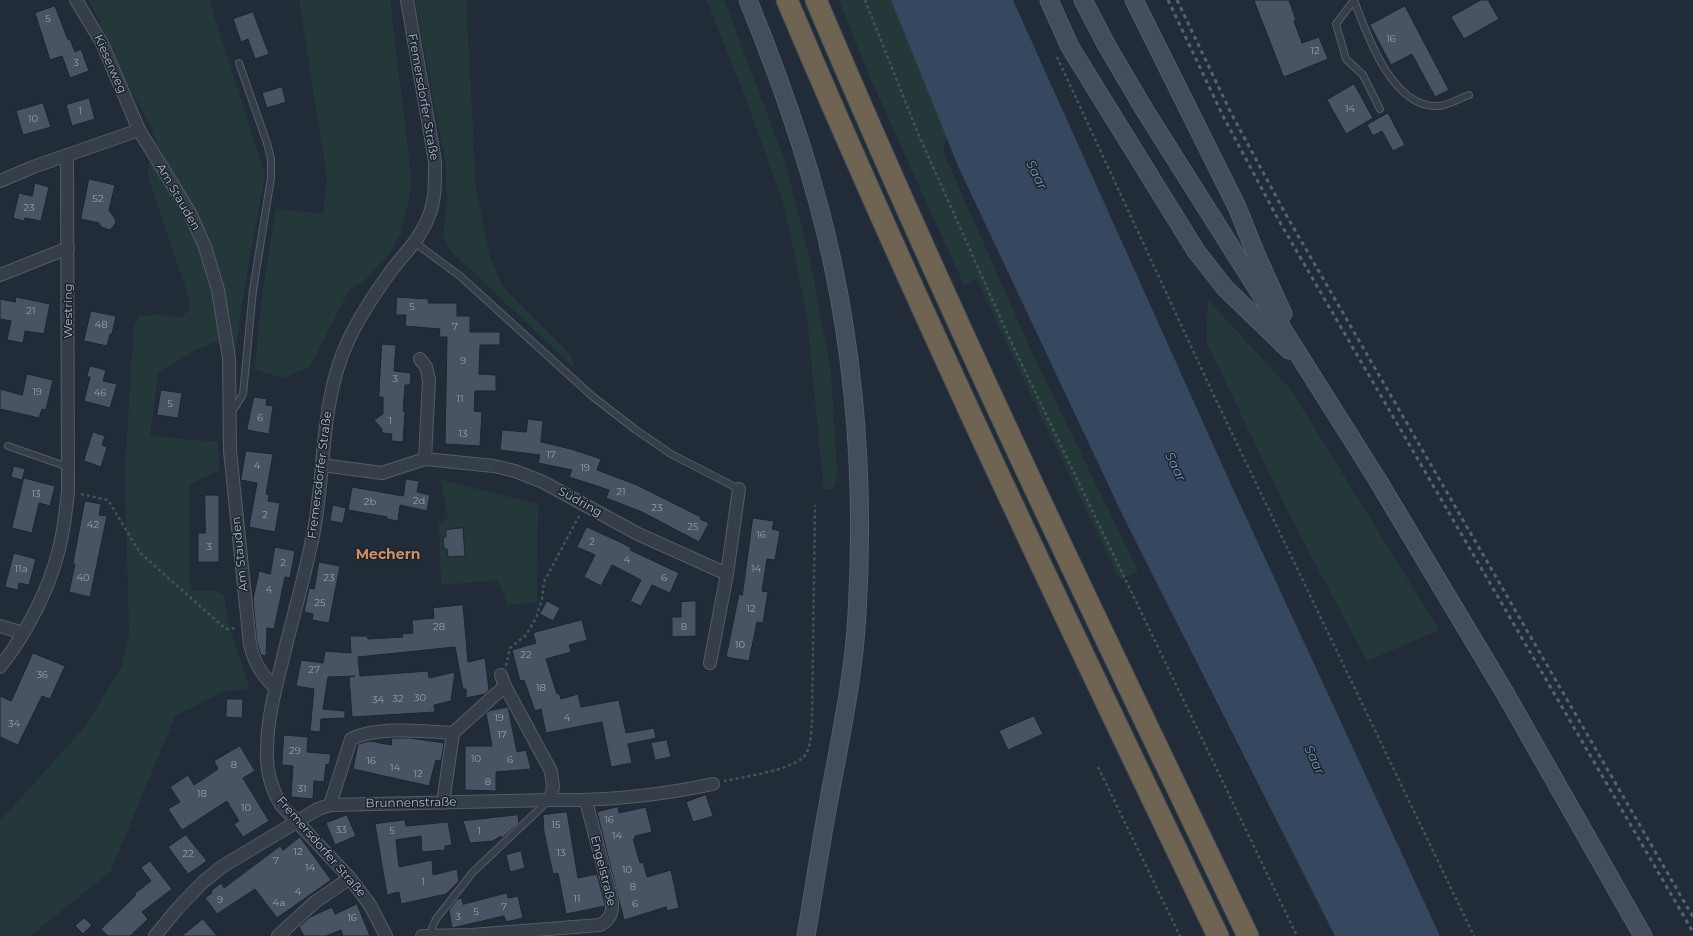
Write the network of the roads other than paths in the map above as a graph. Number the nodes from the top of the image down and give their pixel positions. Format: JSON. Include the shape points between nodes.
{"nodes":[{"id":1,"x":76,"y":0,"type":"edge"},
{"id":2,"x":407,"y":0,"type":"edge"},
{"id":3,"x":748,"y":0,"type":"edge"},
{"id":4,"x":787,"y":0,"type":"edge"},
{"id":5,"x":816,"y":0,"type":"edge"},
{"id":6,"x":1050,"y":0,"type":"edge"},
{"id":7,"x":1083,"y":0,"type":"edge"},
{"id":8,"x":1134,"y":0,"type":"edge"},
{"id":9,"x":1354,"y":0,"type":"edge"},
{"id":10,"x":240,"y":63,"type":"dead end"},
{"id":11,"x":1469,"y":95,"type":"dead end"},
{"id":12,"x":1380,"y":109,"type":"dead end"},
{"id":13,"x":139,"y":130,"type":"junction"},
{"id":14,"x":67,"y":155,"type":"junction"},
{"id":15,"x":0,"y":181,"type":"edge"},
{"id":16,"x":414,"y":242,"type":"junction"},
{"id":17,"x":68,"y":248,"type":"junction"},
{"id":18,"x":0,"y":275,"type":"edge"},
{"id":19,"x":420,"y":359,"type":"dead end"},
{"id":20,"x":1309,"y":370,"type":"junction"},
{"id":21,"x":230,"y":412,"type":"junction"},
{"id":22,"x":8,"y":446,"type":"dead end"},
{"id":23,"x":425,"y":459,"type":"junction"},
{"id":24,"x":322,"y":465,"type":"junction"},
{"id":25,"x":68,"y":467,"type":"junction"},
{"id":26,"x":739,"y":489,"type":"joint"},
{"id":27,"x":727,"y":574,"type":"junction"},
{"id":28,"x":0,"y":626,"type":"edge"},
{"id":29,"x":23,"y":633,"type":"junction"},
{"id":30,"x":710,"y":663,"type":"dead end"},
{"id":31,"x":0,"y":668,"type":"edge"},
{"id":32,"x":275,"y":687,"type":"junction"},
{"id":33,"x":453,"y":733,"type":"junction"},
{"id":34,"x":713,"y":784,"type":"road end"},
{"id":35,"x":550,"y":800,"type":"junction"},
{"id":36,"x":586,"y":801,"type":"junction"},
{"id":37,"x":443,"y":803,"type":"junction"},
{"id":38,"x":330,"y":805,"type":"junction"},
{"id":39,"x":298,"y":822,"type":"junction"},
{"id":40,"x":350,"y":878,"type":"junction"},
{"id":41,"x":155,"y":936,"type":"edge"},
{"id":42,"x":278,"y":936,"type":"edge"},
{"id":43,"x":386,"y":936,"type":"edge"},
{"id":44,"x":422,"y":936,"type":"edge"},
{"id":45,"x":432,"y":936,"type":"edge"},
{"id":46,"x":806,"y":936,"type":"edge"},
{"id":47,"x":1218,"y":936,"type":"edge"},
{"id":48,"x":1248,"y":936,"type":"edge"},
{"id":49,"x":1643,"y":936,"type":"edge"}],
"edges":[{"from":1,"to":13,"type":"street","name":"Kieserweg","via":[[110,61]]},
{"from":2,"to":16,"type":"street","name":"Fremersdorfer Straße","via":[[435,161],[435,184],[429,216]]},
{"from":3,"to":46,"type":"main road","via":[[793,121],[833,265],[850,363],[855,412],[860,534],[857,614],[852,664]]},
{"from":4,"to":47,"type":"highway","via":[[851,152],[1015,512]]},
{"from":5,"to":48,"type":"highway","via":[[956,321]]},
{"from":6,"to":20,"type":"main road","via":[[1062,31],[1088,76],[1176,220],[1211,271],[1240,304]]},
{"from":7,"to":20,"type":"main road","via":[[1107,46],[1168,147]]},
{"from":8,"to":20,"type":"main road","via":[[1237,207]]},
{"from":9,"to":11,"type":"lane","via":[[1379,60],[1407,97],[1426,105],[1438,106]]},
{"from":9,"to":12,"type":"lane","via":[[1336,24],[1346,59],[1363,75]]},
{"from":10,"to":21,"type":"lane","via":[[267,143],[271,159],[271,178],[253,290],[243,394]]},
{"from":13,"to":14,"type":"street"},
{"from":13,"to":21,"type":"street","name":"Am Stauden","via":[[190,213],[205,247],[218,290],[229,358]]},
{"from":14,"to":15,"type":"street"},
{"from":14,"to":17,"type":"street","name":"Westring"},
{"from":16,"to":24,"type":"street","name":"Fremersdorfer Straße","via":[[383,283],[348,340],[335,374],[327,413]]},
{"from":16,"to":26,"type":"lane","via":[[460,276],[586,390],[636,430],[671,454]]},
{"from":17,"to":18,"type":"street"},
{"from":17,"to":25,"type":"street","name":"Westring"},
{"from":19,"to":23,"type":"street","via":[[426,367],[429,380]]},
{"from":20,"to":49,"type":"main road","via":[[1493,673]]},
{"from":21,"to":32,"type":"street","name":"Am Stauden","via":[[230,450],[248,626],[254,660],[264,677]]},
{"from":22,"to":25,"type":"lane"},
{"from":23,"to":24,"type":"street","name":"Südring","via":[[382,473]]},
{"from":23,"to":27,"type":"street","name":"Südring","via":[[494,466],[515,471],[543,482],[638,534]]},
{"from":24,"to":32,"type":"street","name":"Fremersdorfer Straße","via":[[316,519]]},
{"from":25,"to":29,"type":"street","name":"Westring","via":[[68,491],[59,550],[50,577]]},
{"from":26,"to":27,"type":"street"},
{"from":27,"to":30,"type":"street"},
{"from":28,"to":29,"type":"street"},
{"from":29,"to":31,"type":"street","name":"Westring"},
{"from":32,"to":39,"type":"street","name":"Fremersdorfer Straße","via":[[269,719],[268,768],[274,793],[281,805]]},
{"from":33,"to":35,"type":"street","via":[[503,680],[551,771],[553,787]]},
{"from":33,"to":37,"type":"street"},
{"from":33,"to":38,"type":"street","via":[[396,731],[350,739]]},
{"from":34,"to":36,"type":"street","name":"Brunnenstraße","via":[[652,796]]},
{"from":35,"to":36,"type":"street","name":"Brunnenstraße"},
{"from":35,"to":37,"type":"street","name":"Brunnenstraße"},
{"from":35,"to":45,"type":"lane","via":[[473,872],[436,920]]},
{"from":36,"to":45,"type":"street","name":"Engelstraße","via":[[612,900],[613,911],[607,921],[600,926],[542,931]]},
{"from":37,"to":38,"type":"street","name":"Brunnenstraße"},
{"from":38,"to":39,"type":"street","name":"Brunnenstraße","via":[[318,808]]},
{"from":39,"to":40,"type":"street","name":"Fremersdorfer Straße"},
{"from":39,"to":41,"type":"street","name":"Brunnenstraße","via":[[223,866],[203,882]]},
{"from":40,"to":42,"type":"street","via":[[315,902]]},
{"from":40,"to":43,"type":"street","name":"Fremersdorfer Straße","via":[[370,905]]},
{"from":44,"to":45,"type":"street","name":"Engelstraße"}]}
